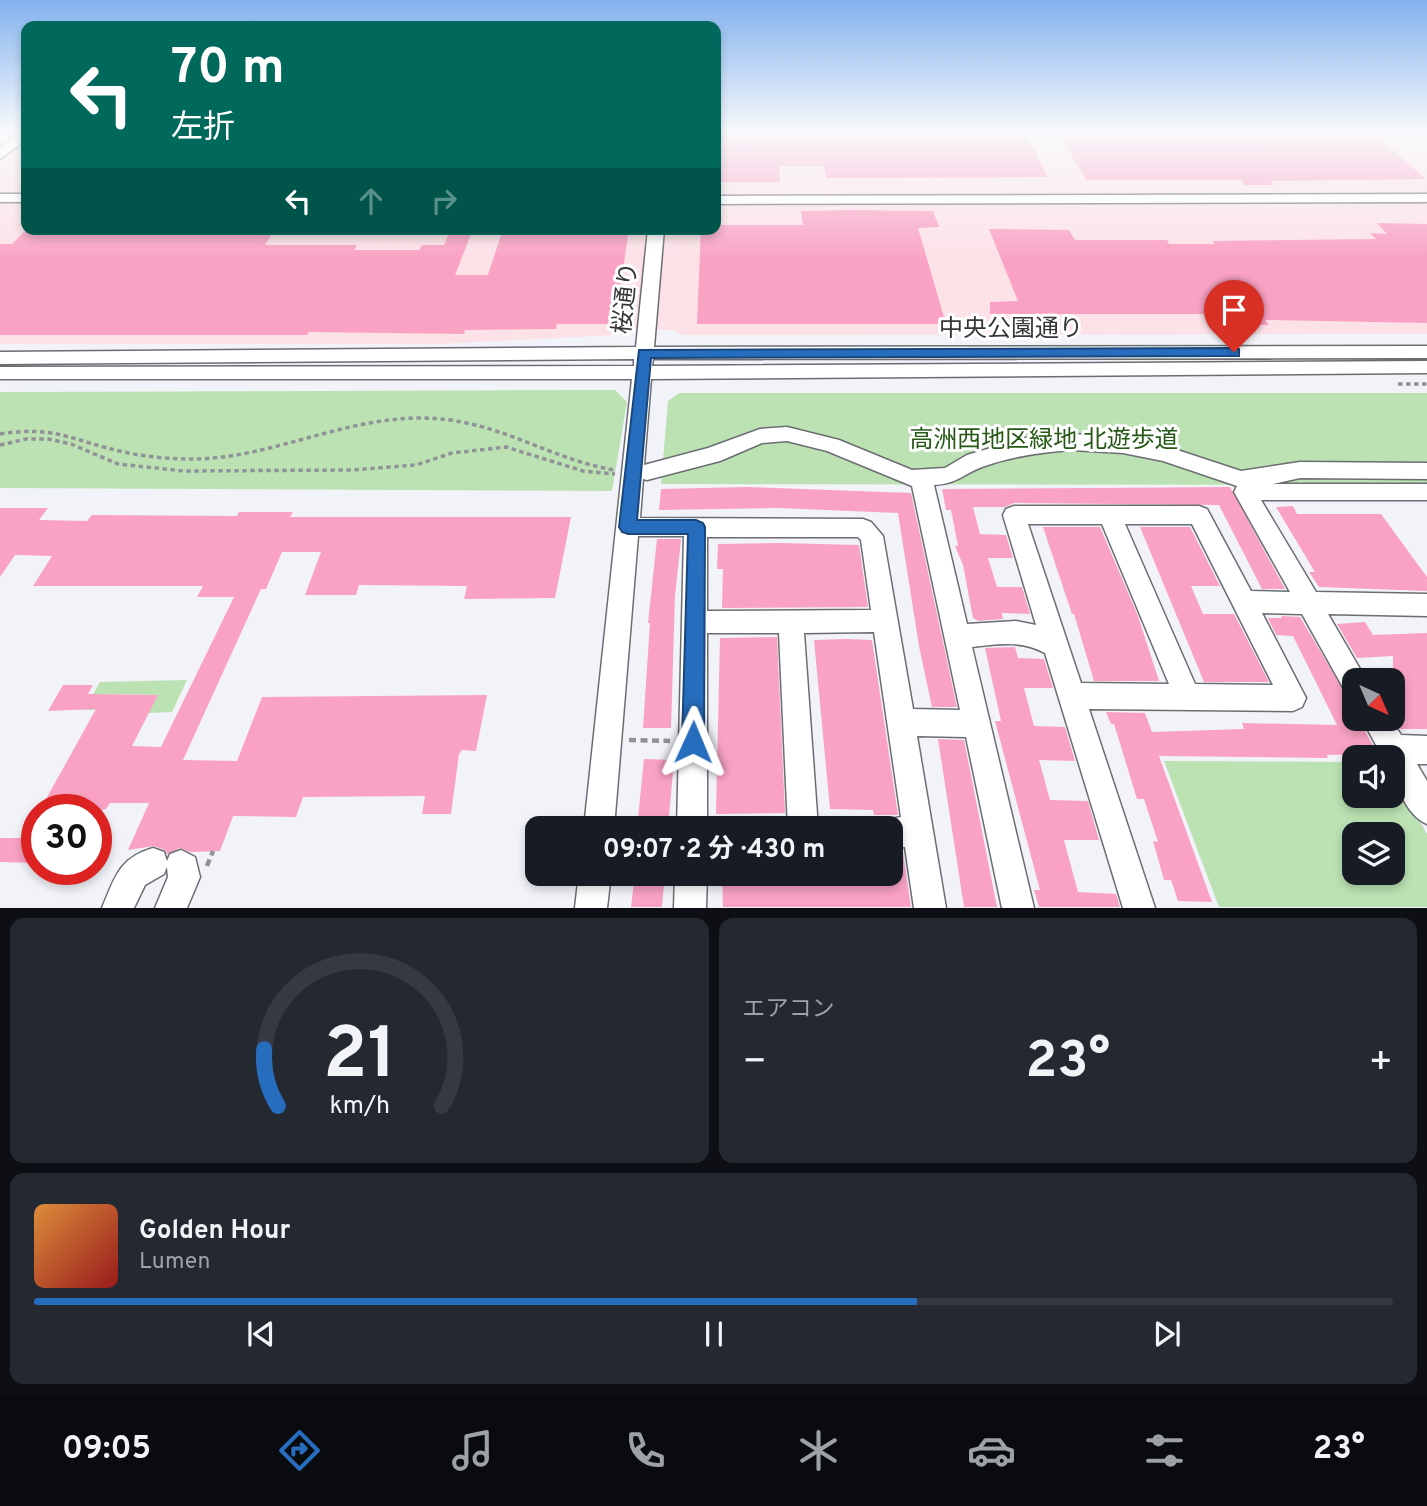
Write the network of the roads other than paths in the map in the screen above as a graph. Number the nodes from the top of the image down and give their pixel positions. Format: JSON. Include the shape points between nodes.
{"nodes":[{"id":1,"x":0,"y":198,"type":"edge"},
{"id":2,"x":21,"y":198,"type":"edge"},
{"id":3,"x":1427,"y":198,"type":"edge"},
{"id":4,"x":721,"y":200,"type":"edge"},
{"id":5,"x":655,"y":235,"type":"edge"},
{"id":6,"x":1427,"y":352,"type":"edge"},
{"id":7,"x":0,"y":358,"type":"edge"},
{"id":8,"x":644,"y":362,"type":"junction"},
{"id":9,"x":1427,"y":368,"type":"edge"},
{"id":10,"x":0,"y":373,"type":"edge"},
{"id":11,"x":1427,"y":471,"type":"edge"},
{"id":12,"x":647,"y":472,"type":"dead end"},
{"id":13,"x":921,"y":477,"type":"junction"},
{"id":14,"x":1257,"y":486,"type":"junction"},
{"id":15,"x":1427,"y":492,"type":"edge"},
{"id":16,"x":1110,"y":515,"type":"junction"},
{"id":17,"x":628,"y":527,"type":"junction"},
{"id":18,"x":696,"y":527,"type":"junction"},
{"id":19,"x":1246,"y":602,"type":"junction"},
{"id":20,"x":1310,"y":605,"type":"junction"},
{"id":21,"x":1427,"y":605,"type":"edge"},
{"id":22,"x":791,"y":621,"type":"junction"},
{"id":23,"x":885,"y":621,"type":"junction"},
{"id":24,"x":695,"y":622,"type":"junction"},
{"id":25,"x":957,"y":636,"type":"junction"},
{"id":26,"x":1057,"y":646,"type":"junction"},
{"id":27,"x":1346,"y":668,"type":"edge"},
{"id":28,"x":1073,"y":696,"type":"junction"},
{"id":29,"x":1188,"y":698,"type":"junction"},
{"id":30,"x":901,"y":722,"type":"junction"},
{"id":31,"x":977,"y":724,"type":"junction"},
{"id":32,"x":1405,"y":749,"type":"edge"},
{"id":33,"x":1427,"y":750,"type":"edge"},
{"id":34,"x":1405,"y":770,"type":"edge"},
{"id":35,"x":1427,"y":809,"type":"edge"},
{"id":36,"x":600,"y":816,"type":"edge"},
{"id":37,"x":692,"y":816,"type":"edge"},
{"id":38,"x":802,"y":816,"type":"edge"},
{"id":39,"x":905,"y":832,"type":"edge"},
{"id":40,"x":593,"y":886,"type":"edge"},
{"id":41,"x":691,"y":886,"type":"edge"},
{"id":42,"x":118,"y":908,"type":"edge"},
{"id":43,"x":171,"y":908,"type":"edge"},
{"id":44,"x":591,"y":908,"type":"edge"},
{"id":45,"x":690,"y":908,"type":"edge"},
{"id":46,"x":930,"y":908,"type":"edge"},
{"id":47,"x":1018,"y":908,"type":"edge"},
{"id":48,"x":1139,"y":908,"type":"edge"}],
"edges":[{"from":1,"to":2,"type":"street"},
{"from":3,"to":4,"type":"street"},
{"from":5,"to":8,"type":"street","name":"桜通り"},
{"from":6,"to":8,"type":"street","name":"中央公園通り"},
{"from":7,"to":8,"type":"street","name":"中央公園通り","via":[[595,354]]},
{"from":8,"to":9,"type":"street","name":"中央公園通り"},
{"from":8,"to":10,"type":"street","name":"中央公園通り","via":[[474,373]]},
{"from":8,"to":17,"type":"street","name":"桜通り"},
{"from":11,"to":14,"type":"street","via":[[1300,470]]},
{"from":12,"to":13,"type":"street","via":[[713,455],[760,436],[787,434],[832,446],[910,478]]},
{"from":13,"to":14,"type":"street","via":[[949,476],[974,461],[1025,446],[1072,442],[1123,445],[1165,454]]},
{"from":13,"to":25,"type":"street"},
{"from":14,"to":15,"type":"street"},
{"from":14,"to":20,"type":"street","via":[[1245,492]]},
{"from":16,"to":19,"type":"street","via":[[1199,515]]},
{"from":16,"to":26,"type":"street","via":[[1014,515]]},
{"from":16,"to":29,"type":"street"},
{"from":17,"to":18,"type":"street"},
{"from":17,"to":36,"type":"street","name":"桜通り"},
{"from":18,"to":23,"type":"street","via":[[863,528],[872,536]]},
{"from":18,"to":24,"type":"street"},
{"from":19,"to":20,"type":"street"},
{"from":19,"to":29,"type":"street","via":[[1293,698]]},
{"from":20,"to":21,"type":"street"},
{"from":20,"to":27,"type":"street"},
{"from":22,"to":23,"type":"street"},
{"from":22,"to":24,"type":"street"},
{"from":22,"to":38,"type":"street"},
{"from":23,"to":30,"type":"street"},
{"from":24,"to":37,"type":"street"},
{"from":25,"to":26,"type":"street","via":[[1027,634]]},
{"from":25,"to":31,"type":"street"},
{"from":26,"to":28,"type":"street"},
{"from":28,"to":29,"type":"street"},
{"from":28,"to":48,"type":"street"},
{"from":30,"to":31,"type":"street"},
{"from":30,"to":39,"type":"street"},
{"from":31,"to":47,"type":"street"},
{"from":32,"to":33,"type":"street"},
{"from":34,"to":35,"type":"street"},
{"from":39,"to":46,"type":"street"},
{"from":40,"to":44,"type":"street"},
{"from":41,"to":45,"type":"street"},
{"from":42,"to":43,"type":"street","via":[[131,877],[141,867],[167,864],[186,872]]}]}
